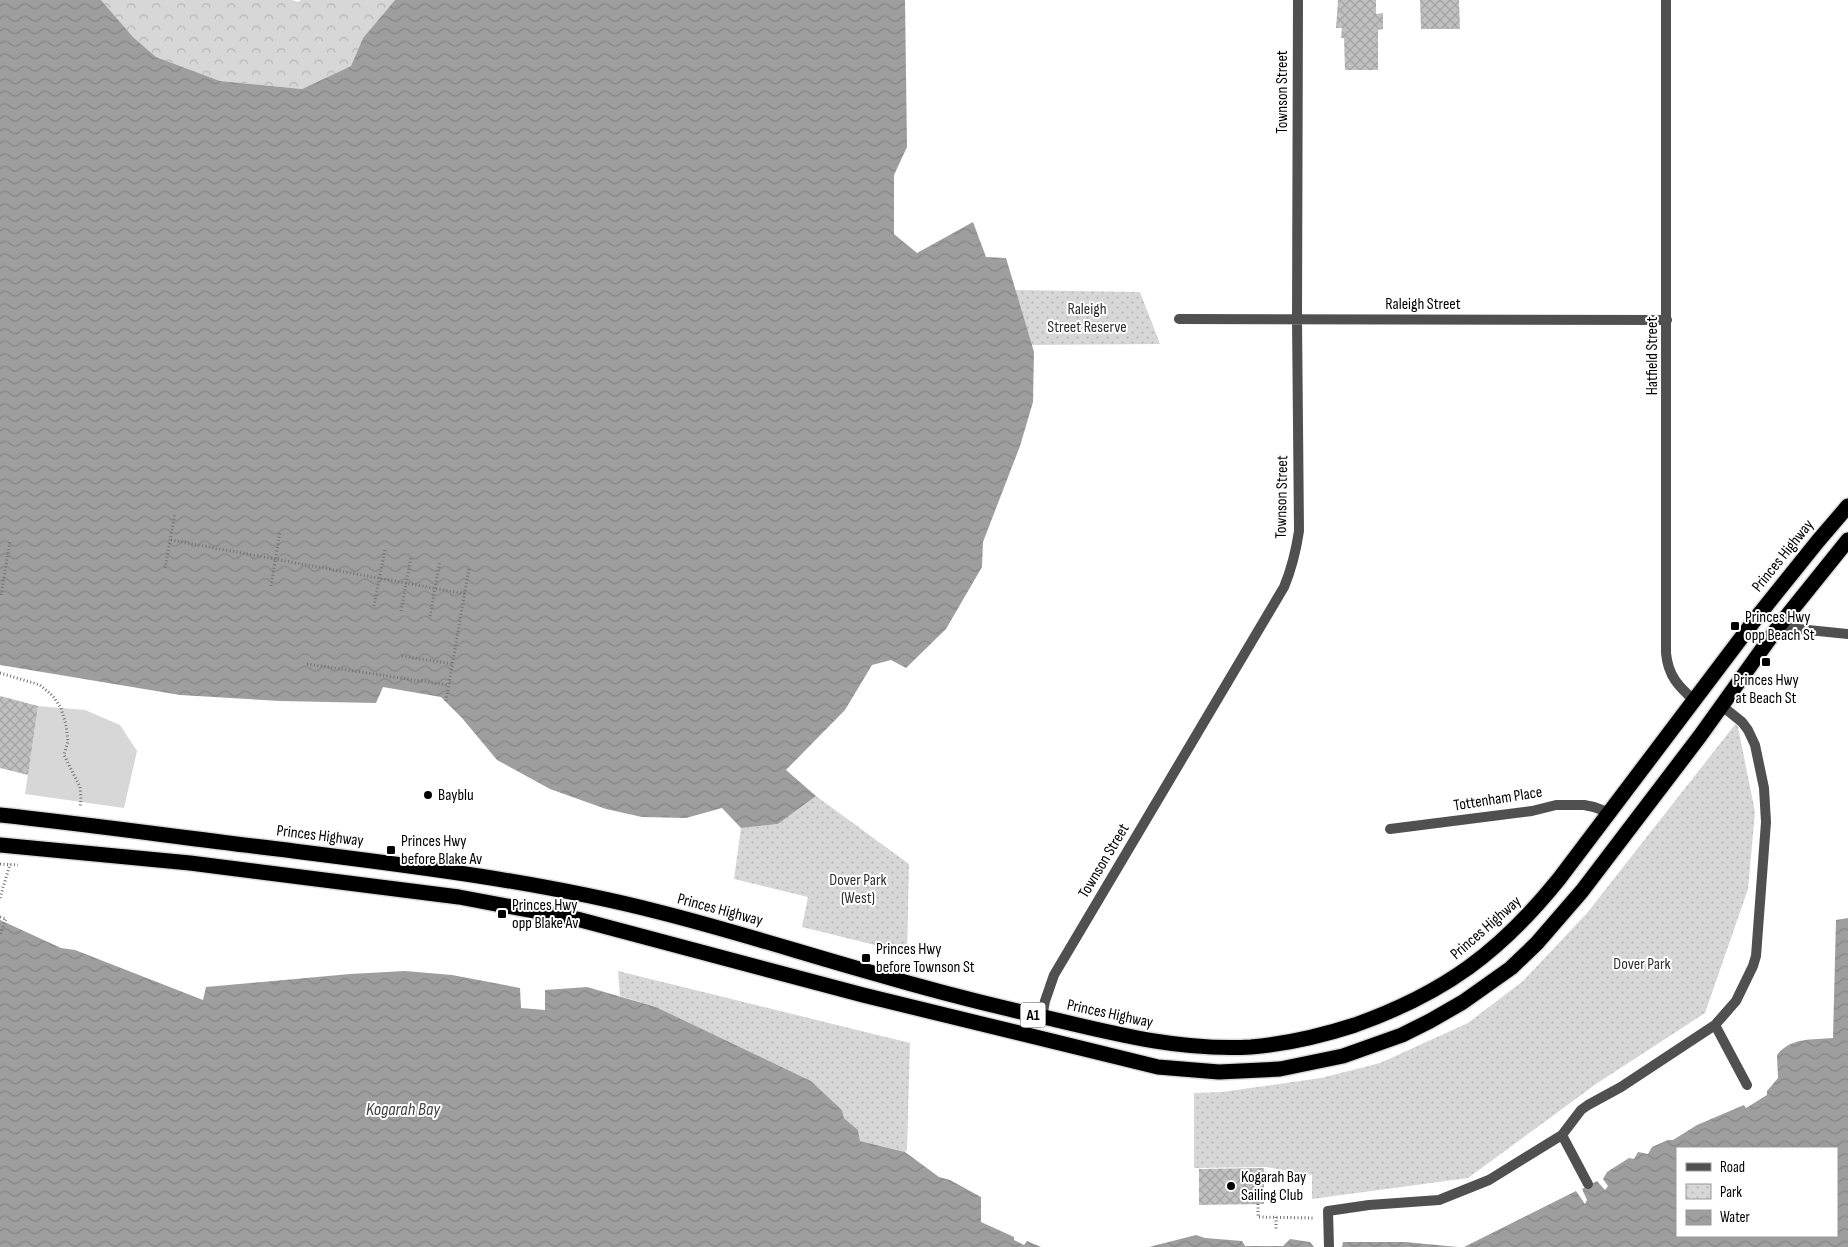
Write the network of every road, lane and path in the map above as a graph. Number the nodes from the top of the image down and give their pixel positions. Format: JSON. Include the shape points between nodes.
{"nodes":[{"id":1,"x":1298,"y":0,"type":"edge"},
{"id":2,"x":1666,"y":0,"type":"edge"},
{"id":3,"x":1178,"y":319,"type":"dead end"},
{"id":4,"x":1297,"y":319,"type":"junction"},
{"id":5,"x":1667,"y":320,"type":"junction"},
{"id":6,"x":1848,"y":506,"type":"edge"},
{"id":7,"x":175,"y":513,"type":"dead end"},
{"id":8,"x":280,"y":532,"type":"dead end"},
{"id":9,"x":171,"y":540,"type":"junction"},
{"id":10,"x":1848,"y":540,"type":"edge"},
{"id":11,"x":10,"y":542,"type":"dead end"},
{"id":12,"x":385,"y":550,"type":"dead end"},
{"id":13,"x":411,"y":557,"type":"dead end"},
{"id":14,"x":276,"y":559,"type":"junction"},
{"id":15,"x":440,"y":561,"type":"dead end"},
{"id":16,"x":0,"y":567,"type":"edge"},
{"id":17,"x":5,"y":568,"type":"junction"},
{"id":18,"x":165,"y":568,"type":"dead end"},
{"id":19,"x":469,"y":568,"type":"dead end"},
{"id":20,"x":380,"y":578,"type":"junction"},
{"id":21,"x":406,"y":583,"type":"junction"},
{"id":22,"x":271,"y":586,"type":"dead end"},
{"id":23,"x":435,"y":588,"type":"junction"},
{"id":24,"x":465,"y":594,"type":"junction"},
{"id":25,"x":1,"y":595,"type":"edge"},
{"id":26,"x":374,"y":606,"type":"dead end"},
{"id":27,"x":400,"y":611,"type":"dead end"},
{"id":28,"x":430,"y":616,"type":"dead end"},
{"id":29,"x":1778,"y":627,"type":"junction"},
{"id":30,"x":1848,"y":634,"type":"edge"},
{"id":31,"x":402,"y":656,"type":"dead end"},
{"id":32,"x":307,"y":664,"type":"dead end"},
{"id":33,"x":452,"y":664,"type":"junction"},
{"id":34,"x":0,"y":673,"type":"edge"},
{"id":35,"x":448,"y":685,"type":"junction"},
{"id":36,"x":446,"y":701,"type":"dead end"},
{"id":37,"x":1695,"y":701,"type":"junction"},
{"id":38,"x":1722,"y":706,"type":"junction"},
{"id":39,"x":80,"y":808,"type":"dead end"},
{"id":40,"x":1610,"y":813,"type":"junction"},
{"id":41,"x":0,"y":815,"type":"edge"},
{"id":42,"x":1390,"y":829,"type":"dead end"},
{"id":43,"x":0,"y":845,"type":"edge"},
{"id":44,"x":10,"y":864,"type":"dead end"},
{"id":45,"x":0,"y":898,"type":"edge"},
{"id":46,"x":0,"y":917,"type":"edge"},
{"id":47,"x":0,"y":935,"type":"edge"},
{"id":48,"x":1042,"y":1017,"type":"junction"},
{"id":49,"x":1715,"y":1026,"type":"junction"},
{"id":50,"x":1747,"y":1085,"type":"dead end"},
{"id":51,"x":1562,"y":1135,"type":"junction"},
{"id":52,"x":1588,"y":1184,"type":"dead end"},
{"id":53,"x":1258,"y":1204,"type":"dead end"},
{"id":54,"x":1276,"y":1217,"type":"junction"},
{"id":55,"x":1328,"y":1219,"type":"junction"},
{"id":56,"x":1276,"y":1231,"type":"dead end"},
{"id":57,"x":1329,"y":1247,"type":"edge"}],
"edges":[{"from":1,"to":4,"type":"street","name":"Townson Street"},
{"from":2,"to":5,"type":"street","name":"Hatfield Street"},
{"from":3,"to":4,"type":"street","name":"Raleigh Street"},
{"from":4,"to":5,"type":"street","name":"Raleigh Street"},
{"from":4,"to":48,"type":"street","name":"Townson Street","via":[[1299,531],[1291,571],[1054,976]]},
{"from":5,"to":37,"type":"street","name":"Hatfield Street","via":[[1666,653],[1674,681]]},
{"from":6,"to":37,"type":"highway","name":"Princes Highway","number":"A1","via":[[1757,617]]},
{"from":7,"to":9,"type":"path"},
{"from":8,"to":14,"type":"path"},
{"from":9,"to":14,"type":"path"},
{"from":9,"to":18,"type":"path"},
{"from":10,"to":29,"type":"highway","number":"A1"},
{"from":11,"to":17,"type":"path"},
{"from":12,"to":20,"type":"path"},
{"from":13,"to":21,"type":"path"},
{"from":14,"to":20,"type":"path"},
{"from":14,"to":22,"type":"path"},
{"from":15,"to":23,"type":"path"},
{"from":16,"to":17,"type":"path"},
{"from":17,"to":25,"type":"path"},
{"from":19,"to":24,"type":"path"},
{"from":20,"to":21,"type":"path"},
{"from":20,"to":26,"type":"path"},
{"from":21,"to":23,"type":"path"},
{"from":21,"to":27,"type":"path"},
{"from":23,"to":24,"type":"path"},
{"from":23,"to":28,"type":"path"},
{"from":24,"to":33,"type":"path"},
{"from":29,"to":30,"type":"street"},
{"from":29,"to":38,"type":"highway","number":"A1"},
{"from":31,"to":33,"type":"path"},
{"from":32,"to":35,"type":"path"},
{"from":33,"to":35,"type":"path"},
{"from":34,"to":39,"type":"path","via":[[40,684],[61,708],[68,741],[64,755],[80,787]]},
{"from":35,"to":36,"type":"path"},
{"from":37,"to":40,"type":"highway","name":"Princes Highway","number":"A1"},
{"from":38,"to":43,"type":"highway","number":"A1","via":[[1582,891],[1511,968],[1430,1021],[1374,1046],[1312,1063],[1249,1072],[1158,1067],[863,995],[577,919],[479,901],[188,863]]},
{"from":38,"to":49,"type":"street","via":[[1742,722],[1754,745],[1764,788],[1766,822],[1758,942],[1753,966],[1736,1001]]},
{"from":40,"to":42,"type":"street","name":"Tottenham Place","via":[[1584,805],[1556,804],[1532,811]]},
{"from":40,"to":48,"type":"highway","name":"Princes Highway","number":"A1","via":[[1532,913],[1508,936],[1456,977],[1375,1018],[1312,1038],[1227,1048],[1163,1043]]},
{"from":41,"to":48,"type":"highway","name":"Princes Highway","number":"A1","via":[[391,863],[564,890],[668,914],[875,974]]},
{"from":44,"to":45,"type":"path"},
{"from":46,"to":47,"type":"path","via":[[6,920]]},
{"from":49,"to":50,"type":"street"},
{"from":49,"to":51,"type":"street","via":[[1588,1105]]},
{"from":51,"to":52,"type":"street"},
{"from":51,"to":55,"type":"street","via":[[1489,1180],[1439,1200],[1328,1211]]},
{"from":53,"to":54,"type":"path","via":[[1258,1217]]},
{"from":54,"to":55,"type":"path"},
{"from":54,"to":56,"type":"path"},
{"from":55,"to":57,"type":"street"}]}
